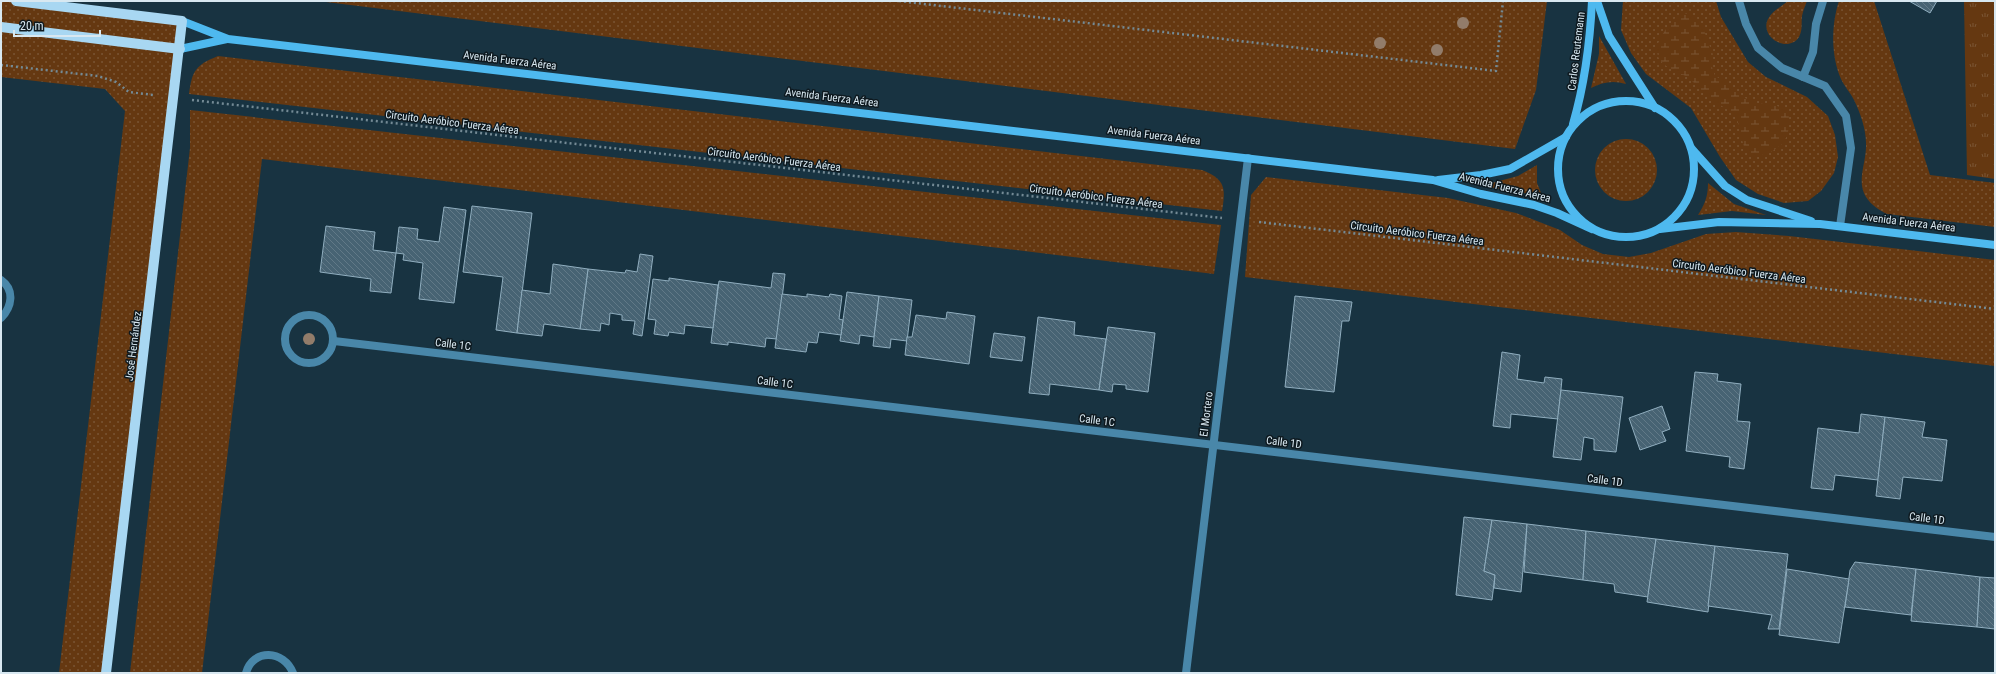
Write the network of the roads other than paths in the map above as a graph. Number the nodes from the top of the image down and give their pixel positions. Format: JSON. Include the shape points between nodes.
{"nodes":[{"id":1,"x":16,"y":1,"type":"edge"},
{"id":2,"x":1592,"y":1,"type":"edge"},
{"id":3,"x":1597,"y":1,"type":"edge"},
{"id":4,"x":1739,"y":1,"type":"edge"},
{"id":5,"x":1823,"y":1,"type":"edge"},
{"id":6,"x":182,"y":21,"type":"junction"},
{"id":7,"x":1,"y":27,"type":"edge"},
{"id":8,"x":228,"y":39,"type":"junction"},
{"id":9,"x":180,"y":49,"type":"junction"},
{"id":10,"x":1803,"y":76,"type":"junction"},
{"id":11,"x":1655,"y":108,"type":"junction"},
{"id":12,"x":1573,"y":126,"type":"junction"},
{"id":13,"x":1566,"y":137,"type":"junction"},
{"id":14,"x":1691,"y":147,"type":"junction"},
{"id":15,"x":1248,"y":158,"type":"junction"},
{"id":16,"x":1433,"y":180,"type":"junction"},
{"id":17,"x":1820,"y":224,"type":"junction"},
{"id":18,"x":1840,"y":226,"type":"junction"},
{"id":19,"x":1592,"y":228,"type":"junction"},
{"id":20,"x":1658,"y":230,"type":"junction"},
{"id":21,"x":1995,"y":245,"type":"edge"},
{"id":22,"x":1,"y":280,"type":"edge"},
{"id":23,"x":1,"y":318,"type":"edge"},
{"id":24,"x":334,"y":340,"type":"junction"},
{"id":25,"x":1213,"y":444,"type":"junction"},
{"id":26,"x":1995,"y":537,"type":"edge"},
{"id":27,"x":106,"y":673,"type":"edge"},
{"id":28,"x":246,"y":673,"type":"edge"},
{"id":29,"x":293,"y":673,"type":"edge"},
{"id":30,"x":1186,"y":673,"type":"edge"}],
"edges":[{"from":1,"to":6,"type":"main road","name":"Avenida Fuerza Aérea"},
{"from":2,"to":12,"type":"main road","name":"Carlos Reutemann","via":[[1583,90]]},
{"from":3,"to":11,"type":"main road","name":"Carlos Reutemann","via":[[1609,36]]},
{"from":4,"to":10,"type":"street","via":[[1746,24],[1758,48],[1782,68]]},
{"from":5,"to":10,"type":"street","via":[[1816,24],[1813,52]]},
{"from":6,"to":8,"type":"main road","name":"Avenida Fuerza Aérea"},
{"from":6,"to":9,"type":"main road","name":"José Hernández"},
{"from":7,"to":9,"type":"main road","name":"Avenida Fuerza Aérea"},
{"from":8,"to":9,"type":"main road","name":"Avenida Fuerza Aérea"},
{"from":8,"to":15,"type":"main road","name":"Avenida Fuerza Aérea"},
{"from":9,"to":27,"type":"main road","name":"José Hernández"},
{"from":10,"to":18,"type":"street","via":[[1825,86],[1846,116],[1851,148]]},
{"from":11,"to":12,"type":"main road","via":[[1637,102],[1618,101],[1589,112]]},
{"from":11,"to":14,"type":"main road","via":[[1671,118],[1683,131]]},
{"from":12,"to":13,"type":"main road"},
{"from":13,"to":16,"type":"main road","name":"Avenida Fuerza Aérea","via":[[1510,169]]},
{"from":13,"to":19,"type":"main road","via":[[1558,156],[1558,178],[1564,198],[1575,215]]},
{"from":14,"to":17,"type":"main road","name":"Avenida Fuerza Aérea","via":[[1725,186],[1747,200]]},
{"from":14,"to":20,"type":"main road","via":[[1694,166],[1692,185],[1685,203],[1674,218]]},
{"from":15,"to":16,"type":"main road","name":"Avenida Fuerza Aérea"},
{"from":15,"to":25,"type":"street","name":"El Mortero"},
{"from":16,"to":19,"type":"main road","name":"Avenida Fuerza Aérea","via":[[1481,194],[1534,205]]},
{"from":17,"to":18,"type":"main road","name":"Avenida Fuerza Aérea"},
{"from":17,"to":20,"type":"main road","name":"Avenida Fuerza Aérea","via":[[1719,222]]},
{"from":18,"to":21,"type":"main road","name":"Avenida Fuerza Aérea"},
{"from":19,"to":20,"type":"main road","via":[[1608,235],[1625,238],[1642,236]]},
{"from":22,"to":23,"type":"street","via":[[10,291],[11,301]]},
{"from":24,"to":24,"type":"street","via":[[333,331],[328,323],[321,317],[311,314],[293,320],[287,327],[285,337],[290,354],[308,363],[326,357]]},
{"from":24,"to":25,"type":"street","name":"Calle 1C"},
{"from":25,"to":26,"type":"street","name":"Calle 1D"},
{"from":25,"to":30,"type":"street","name":"El Mortero"},
{"from":28,"to":29,"type":"street","via":[[253,660],[271,655],[280,657],[288,663]]}]}
